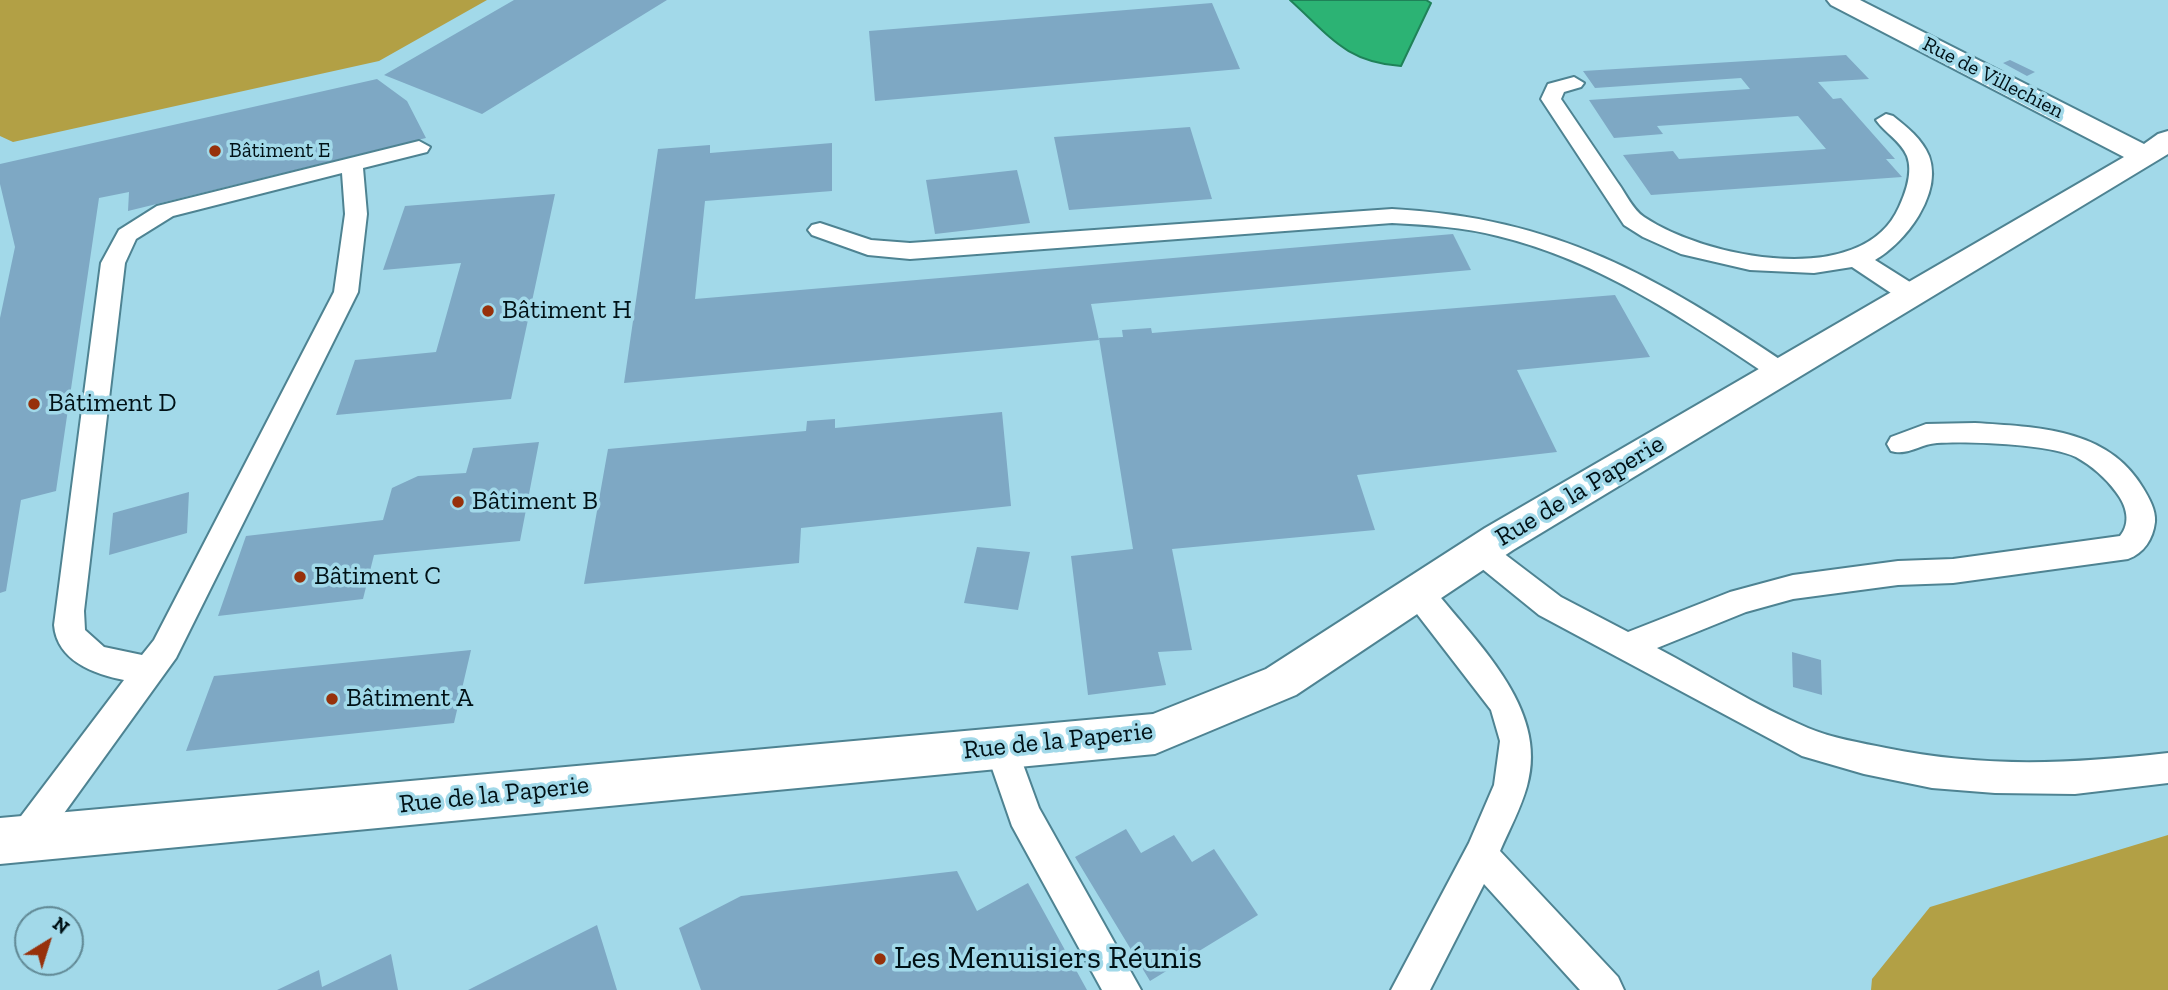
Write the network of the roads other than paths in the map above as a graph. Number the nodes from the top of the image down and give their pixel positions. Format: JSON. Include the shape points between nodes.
{"nodes":[{"id":1,"x":1840,"y":0,"type":"edge"},
{"id":2,"x":1574,"y":83,"type":"dead end"},
{"id":3,"x":1886,"y":120,"type":"dead end"},
{"id":4,"x":419,"y":147,"type":"dead end"},
{"id":5,"x":2157,"y":148,"type":"edge"},
{"id":6,"x":352,"y":165,"type":"junction"},
{"id":7,"x":820,"y":230,"type":"dead end"},
{"id":8,"x":1858,"y":260,"type":"junction"},
{"id":9,"x":1912,"y":295,"type":"junction"},
{"id":10,"x":1781,"y":372,"type":"junction"},
{"id":11,"x":1901,"y":443,"type":"dead end"},
{"id":12,"x":1480,"y":551,"type":"junction"},
{"id":13,"x":1418,"y":592,"type":"junction"},
{"id":14,"x":1625,"y":647,"type":"junction"},
{"id":15,"x":149,"y":670,"type":"junction"},
{"id":16,"x":1002,"y":748,"type":"junction"},
{"id":17,"x":2168,"y":768,"type":"edge"},
{"id":18,"x":12,"y":840,"type":"edge"},
{"id":19,"x":1481,"y":855,"type":"junction"},
{"id":20,"x":1122,"y":990,"type":"edge"},
{"id":21,"x":1409,"y":990,"type":"edge"},
{"id":22,"x":1605,"y":990,"type":"edge"}],
"edges":[{"from":1,"to":5,"type":"street","name":"Rue de Villechien"},
{"from":2,"to":8,"type":"lane","via":[[1555,88],[1551,99],[1632,220],[1650,232],[1694,252],[1753,265],[1831,266]]},
{"from":3,"to":8,"type":"lane","via":[[1911,143],[1922,173],[1910,210],[1896,233]]},
{"from":4,"to":6,"type":"lane"},
{"from":5,"to":9,"type":"street","name":"Rue de la Paperie"},
{"from":6,"to":15,"type":"lane","via":[[356,214],[346,292],[165,649]]},
{"from":6,"to":15,"type":"lane","via":[[165,211],[138,226],[120,245],[109,290],[70,633],[92,656]]},
{"from":7,"to":10,"type":"lane","via":[[868,247],[910,251],[1392,216],[1472,222],[1548,242],[1640,282]]},
{"from":8,"to":9,"type":"lane"},
{"from":9,"to":10,"type":"street","name":"Rue de la Paperie"},
{"from":10,"to":12,"type":"street","name":"Rue de la Paperie"},
{"from":11,"to":14,"type":"lane","via":[[1928,433],[2049,439],[2073,445],[2097,455],[2137,485],[2152,516],[2150,529],[2128,547],[1793,587],[1741,601]]},
{"from":12,"to":13,"type":"street","name":"Rue de la Paperie"},
{"from":12,"to":14,"type":"lane","via":[[1550,606]]},
{"from":13,"to":16,"type":"street","name":"Rue de la Paperie","via":[[1281,682],[1155,734]]},
{"from":13,"to":19,"type":"lane","via":[[1506,704],[1516,741],[1511,785]]},
{"from":14,"to":17,"type":"lane","via":[[1802,741],[1864,759],[1932,773],[1995,778],[2075,779]]},
{"from":15,"to":18,"type":"lane"},
{"from":16,"to":18,"type":"street","name":"Rue de la Paperie"},
{"from":16,"to":20,"type":"lane","via":[[1024,815]]},
{"from":19,"to":21,"type":"lane"},
{"from":19,"to":22,"type":"lane"}]}
